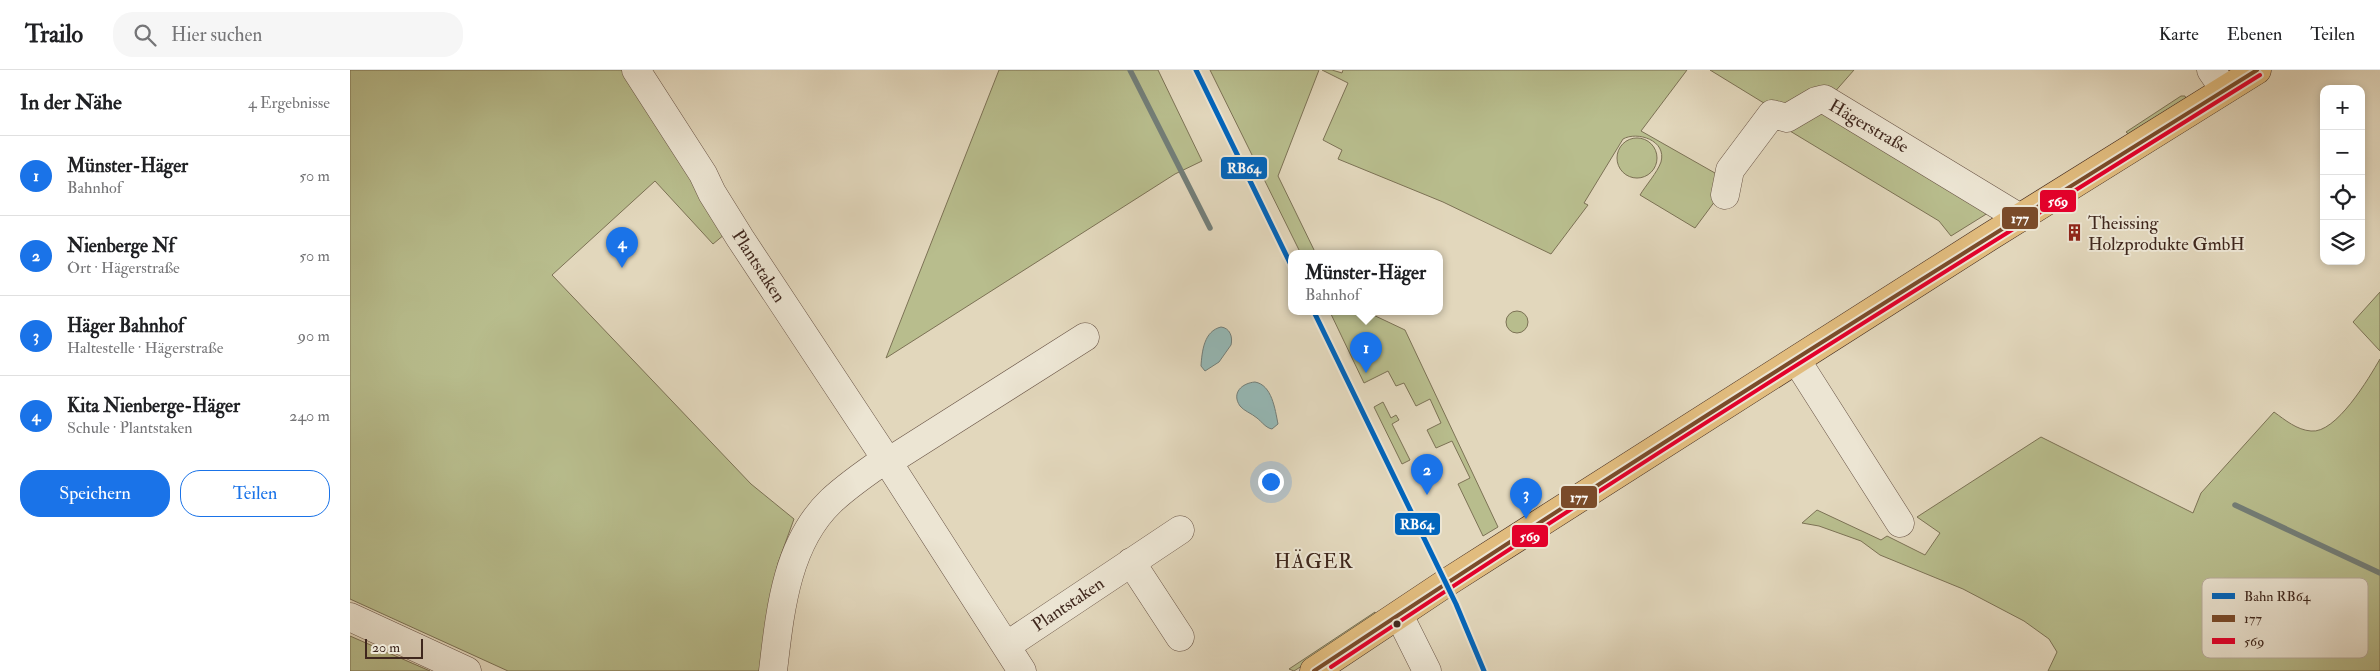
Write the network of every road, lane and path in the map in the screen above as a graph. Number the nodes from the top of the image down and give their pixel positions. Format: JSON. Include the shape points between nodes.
{"nodes":[{"id":1,"x":636,"y":70,"type":"edge"},
{"id":2,"x":2257,"y":70,"type":"edge"},
{"id":3,"x":2218,"y":80,"type":"edge"},
{"id":4,"x":1725,"y":195,"type":"dead end"},
{"id":5,"x":2020,"y":218,"type":"junction"},
{"id":6,"x":1085,"y":337,"type":"dead end"},
{"id":7,"x":1797,"y":361,"type":"junction"},
{"id":8,"x":887,"y":461,"type":"junction"},
{"id":9,"x":1900,"y":523,"type":"dead end"},
{"id":10,"x":1180,"y":530,"type":"dead end"},
{"id":11,"x":1131,"y":562,"type":"junction"},
{"id":12,"x":1399,"y":615,"type":"junction"},
{"id":13,"x":350,"y":617,"type":"edge"},
{"id":14,"x":1180,"y":637,"type":"dead end"},
{"id":15,"x":1006,"y":646,"type":"junction"},
{"id":16,"x":467,"y":671,"type":"edge"},
{"id":17,"x":773,"y":671,"type":"edge"},
{"id":18,"x":1022,"y":671,"type":"edge"},
{"id":19,"x":1314,"y":671,"type":"edge"},
{"id":20,"x":1427,"y":671,"type":"edge"}],
"edges":[{"from":1,"to":8,"type":"street","name":"Plantstaken"},
{"from":2,"to":3,"type":"main road"},
{"from":3,"to":5,"type":"main road"},
{"from":4,"to":5,"type":"street","name":"Hägerstraße","via":[[1730,170],[1772,114],[1787,118],[1816,100],[1824,99]]},
{"from":5,"to":7,"type":"main road"},
{"from":6,"to":8,"type":"street"},
{"from":7,"to":9,"type":"street"},
{"from":7,"to":12,"type":"main road"},
{"from":8,"to":15,"type":"street","name":"Plantstaken"},
{"from":8,"to":17,"type":"street","via":[[831,501],[809,528],[788,579]]},
{"from":10,"to":11,"type":"street","name":"Plantstaken"},
{"from":11,"to":14,"type":"street"},
{"from":11,"to":15,"type":"street","name":"Plantstaken"},
{"from":12,"to":19,"type":"main road"},
{"from":12,"to":20,"type":"street"},
{"from":13,"to":16,"type":"street"},
{"from":15,"to":18,"type":"street","name":"Plantstaken"}]}
